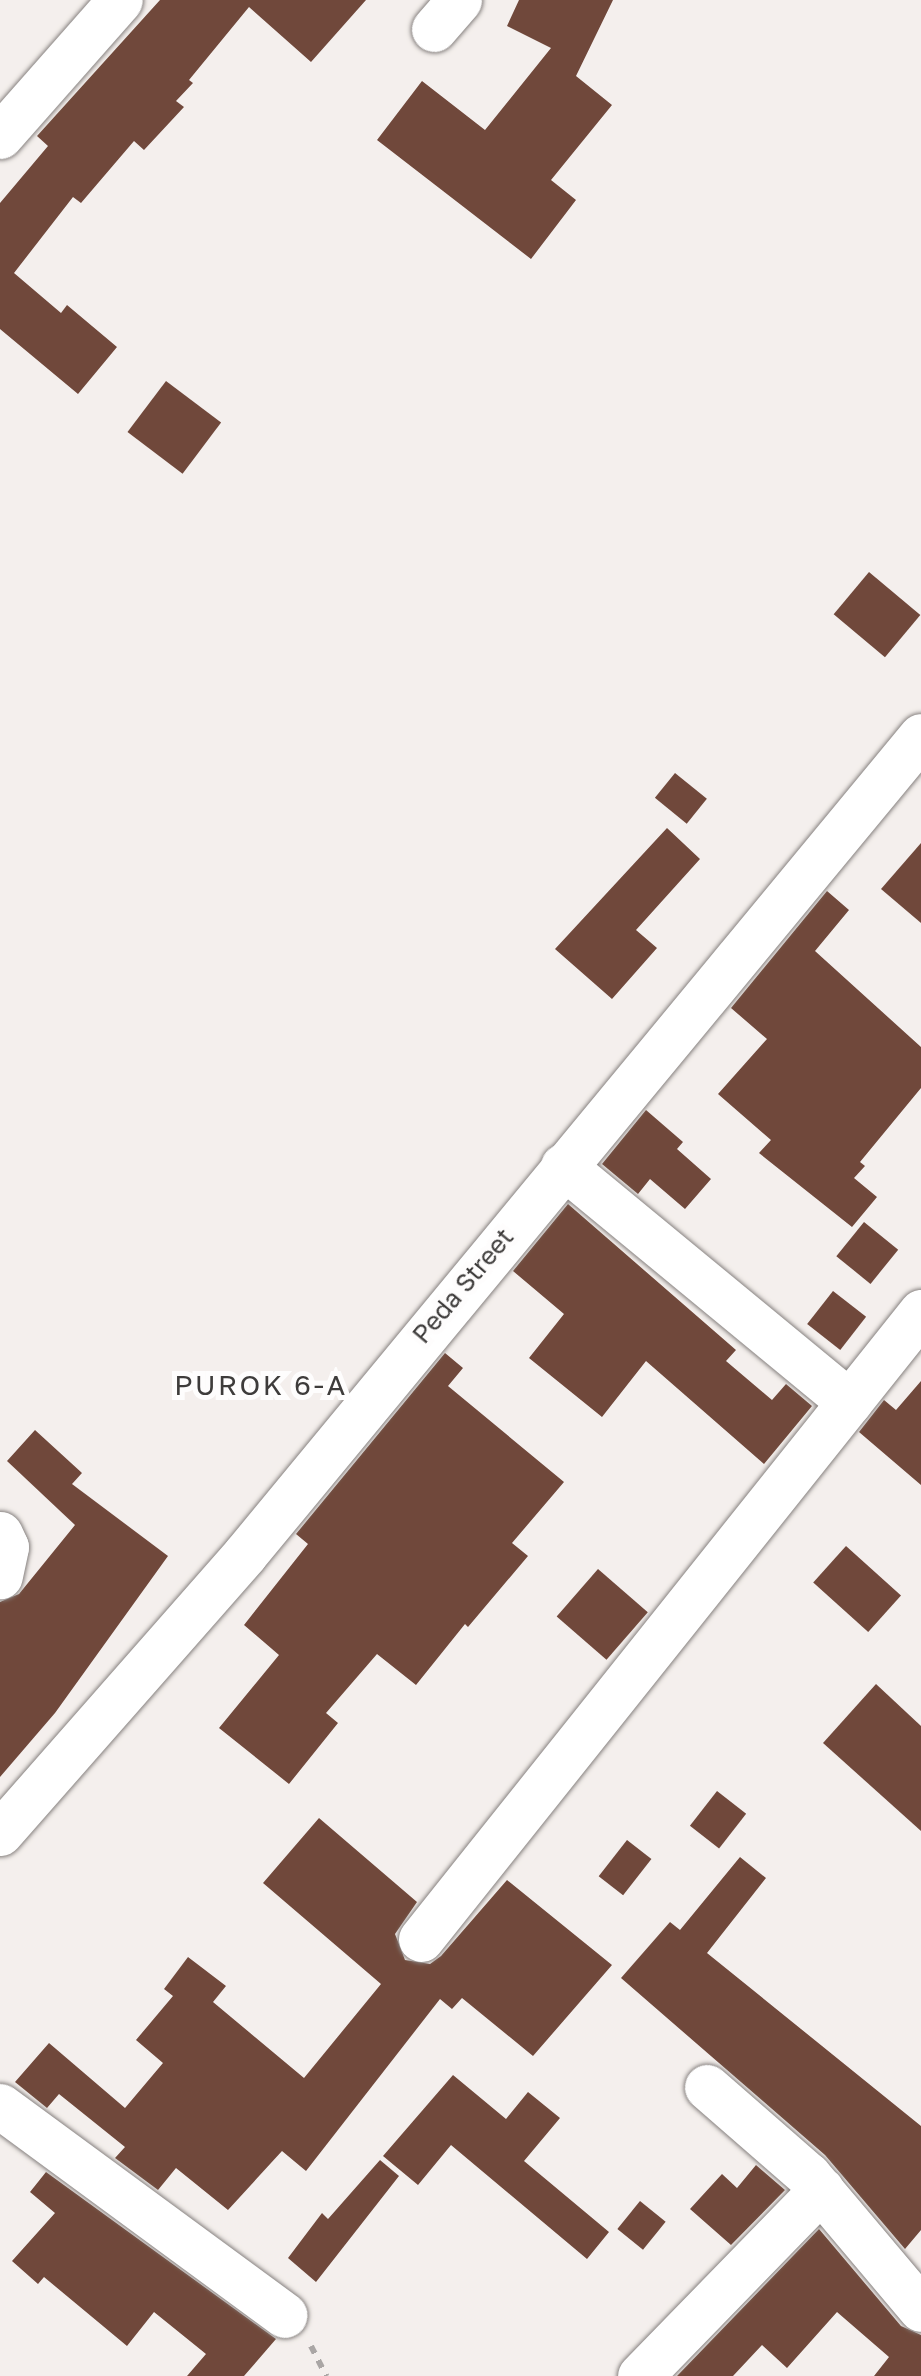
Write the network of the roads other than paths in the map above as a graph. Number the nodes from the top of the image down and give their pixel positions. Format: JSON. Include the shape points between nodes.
{"nodes":[{"id":1,"x":120,"y":0,"type":"edge"},
{"id":2,"x":0,"y":136,"type":"edge"},
{"id":3,"x":921,"y":736,"type":"edge"},
{"id":4,"x":563,"y":1166,"type":"junction"},
{"id":5,"x":921,"y":1312,"type":"edge"},
{"id":6,"x":849,"y":1402,"type":"junction"},
{"id":7,"x":0,"y":1534,"type":"edge"},
{"id":8,"x":0,"y":1576,"type":"edge"},
{"id":9,"x":0,"y":1833,"type":"edge"},
{"id":10,"x":420,"y":1938,"type":"dead end"},
{"id":11,"x":707,"y":2087,"type":"dead end"},
{"id":12,"x":0,"y":2106,"type":"edge"},
{"id":13,"x":821,"y":2190,"type":"junction"},
{"id":14,"x":921,"y":2308,"type":"edge"},
{"id":15,"x":284,"y":2315,"type":"dead end"},
{"id":16,"x":640,"y":2376,"type":"edge"}],
"edges":[{"from":1,"to":2,"type":"street"},
{"from":3,"to":4,"type":"street","name":"Peda Street"},
{"from":4,"to":6,"type":"street"},
{"from":4,"to":9,"type":"street","name":"Peda Street","via":[[245,1554]]},
{"from":5,"to":6,"type":"street"},
{"from":6,"to":10,"type":"street"},
{"from":7,"to":8,"type":"street","via":[[6,1547]]},
{"from":11,"to":13,"type":"street"},
{"from":12,"to":15,"type":"street"},
{"from":13,"to":14,"type":"street"},
{"from":13,"to":16,"type":"street"}]}
